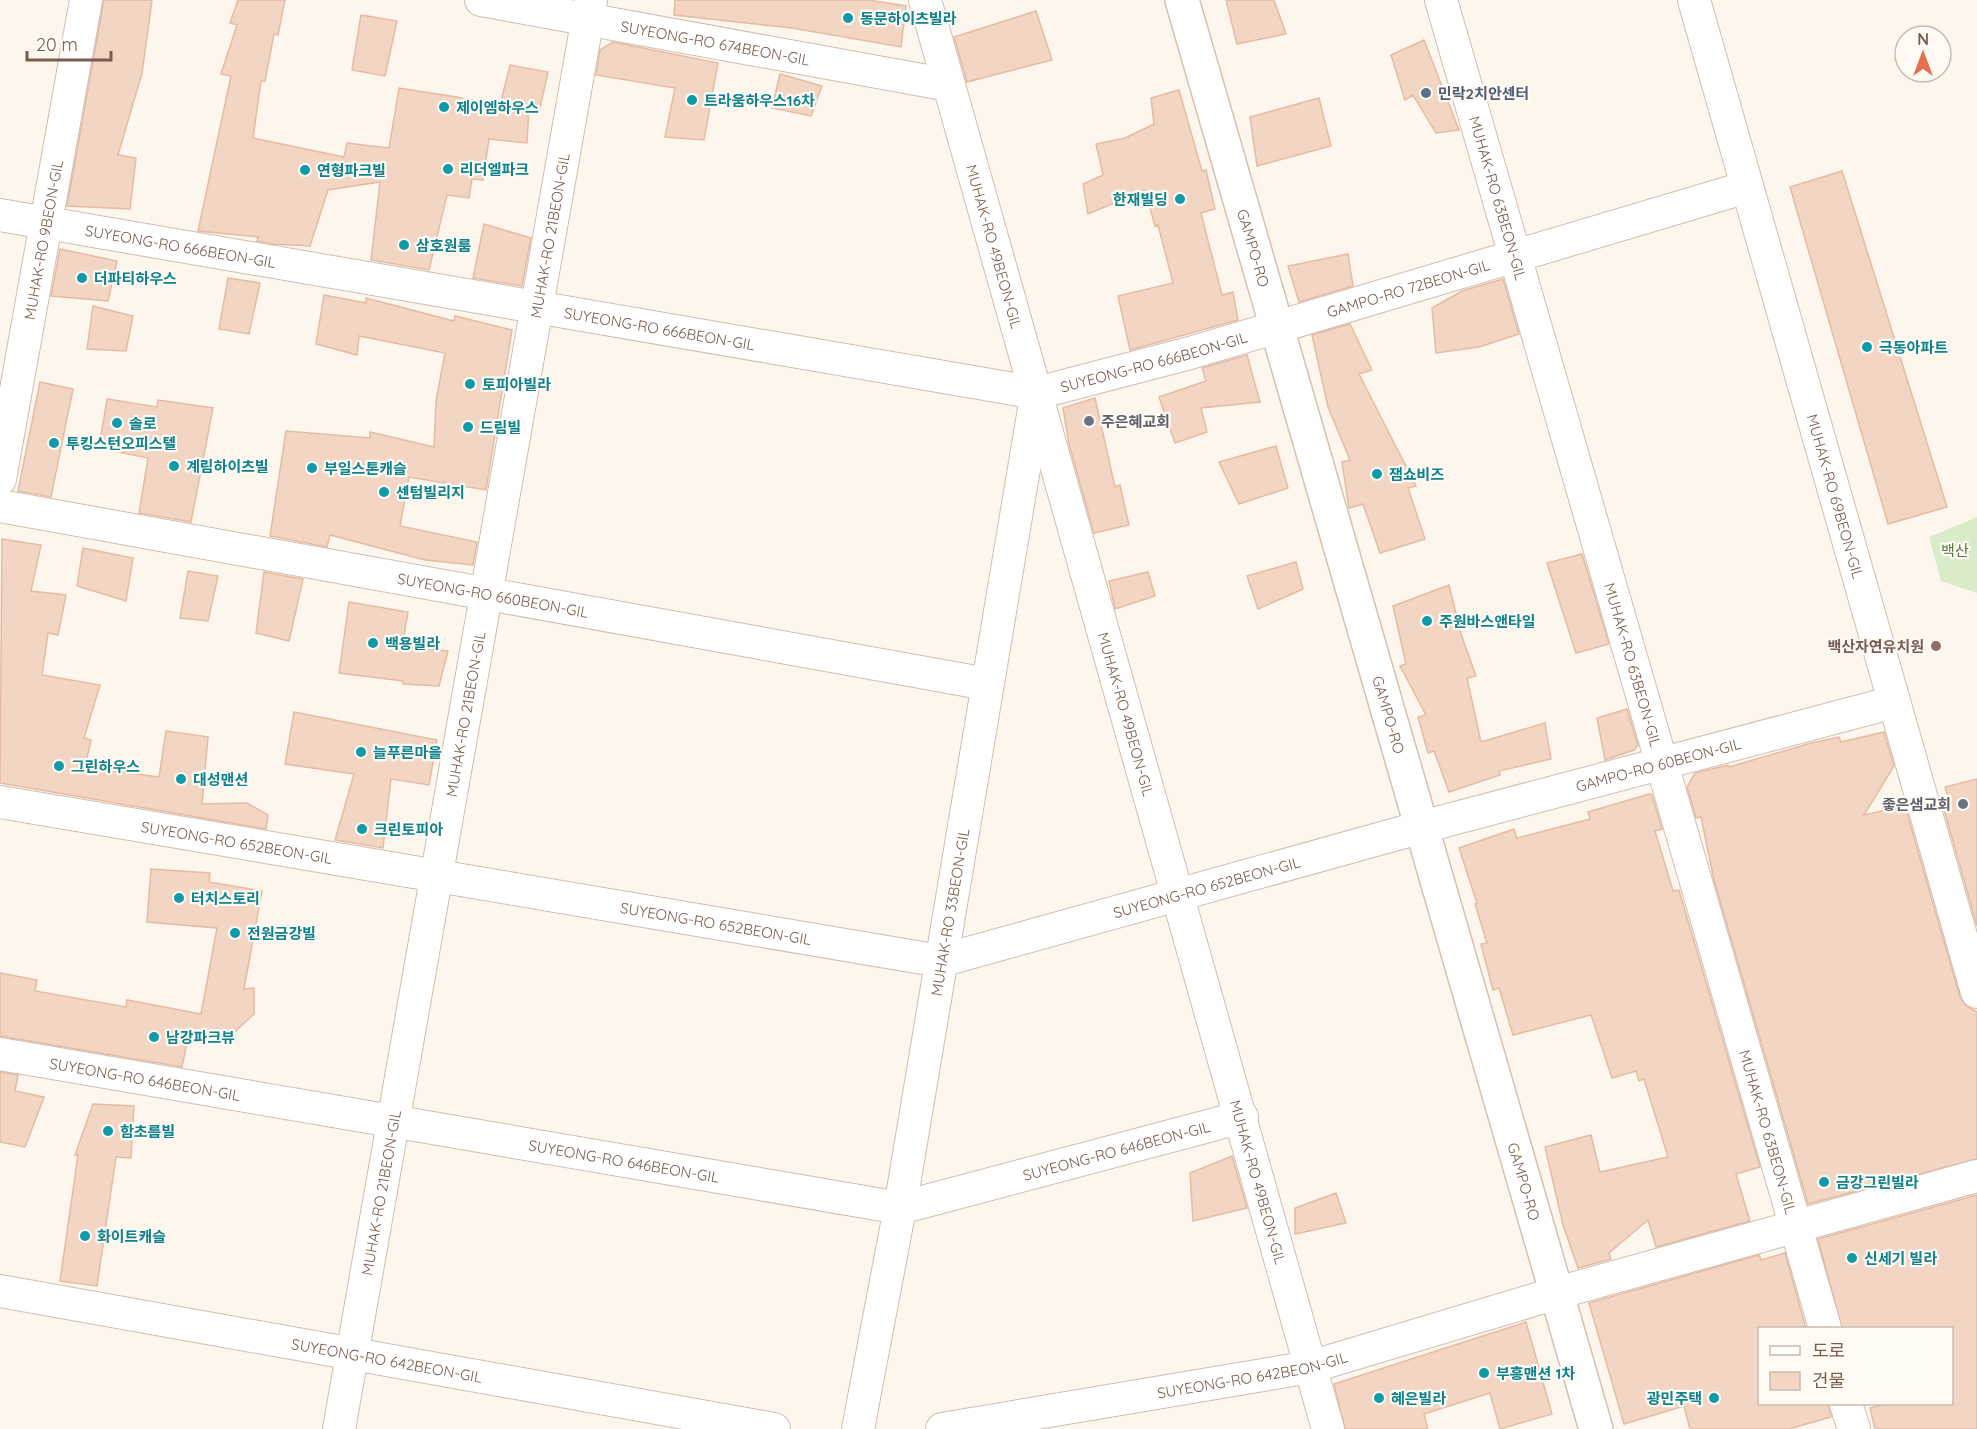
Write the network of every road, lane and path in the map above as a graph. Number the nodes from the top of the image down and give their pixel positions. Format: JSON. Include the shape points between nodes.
{"nodes":[{"id":1,"x":86,"y":0,"type":"edge"},
{"id":2,"x":481,"y":0,"type":"edge"},
{"id":3,"x":925,"y":0,"type":"edge"},
{"id":4,"x":1182,"y":0,"type":"edge"},
{"id":5,"x":1441,"y":0,"type":"edge"},
{"id":6,"x":1694,"y":0,"type":"edge"},
{"id":7,"x":589,"y":10,"type":"edge"},
{"id":8,"x":949,"y":85,"type":"junction"},
{"id":9,"x":1747,"y":187,"type":"junction"},
{"id":10,"x":0,"y":215,"type":"edge"},
{"id":11,"x":46,"y":223,"type":"junction"},
{"id":12,"x":1515,"y":256,"type":"junction"},
{"id":13,"x":537,"y":307,"type":"junction"},
{"id":14,"x":1277,"y":327,"type":"junction"},
{"id":15,"x":1037,"y":393,"type":"junction"},
{"id":16,"x":0,"y":479,"type":"edge"},
{"id":17,"x":0,"y":506,"type":"edge"},
{"id":18,"x":487,"y":594,"type":"junction"},
{"id":19,"x":987,"y":684,"type":"junction"},
{"id":20,"x":1894,"y":702,"type":"junction"},
{"id":21,"x":1662,"y":763,"type":"junction"},
{"id":22,"x":0,"y":802,"type":"edge"},
{"id":23,"x":1422,"y":827,"type":"junction"},
{"id":24,"x":437,"y":876,"type":"junction"},
{"id":25,"x":1179,"y":895,"type":"junction"},
{"id":26,"x":940,"y":961,"type":"junction"},
{"id":27,"x":1977,"y":992,"type":"edge"},
{"id":28,"x":0,"y":1054,"type":"edge"},
{"id":29,"x":1242,"y":1117,"type":"junction"},
{"id":30,"x":393,"y":1121,"type":"junction"},
{"id":31,"x":1977,"y":1176,"type":"edge"},
{"id":32,"x":900,"y":1208,"type":"junction"},
{"id":33,"x":1795,"y":1227,"type":"junction"},
{"id":34,"x":0,"y":1291,"type":"edge"},
{"id":35,"x":1557,"y":1293,"type":"junction"},
{"id":36,"x":1824,"y":1327,"type":"edge"},
{"id":37,"x":352,"y":1354,"type":"junction"},
{"id":38,"x":1310,"y":1367,"type":"junction"},
{"id":39,"x":1846,"y":1405,"type":"edge"},
{"id":40,"x":1104,"y":1415,"type":"edge"},
{"id":41,"x":339,"y":1429,"type":"edge"},
{"id":42,"x":774,"y":1429,"type":"edge"},
{"id":43,"x":858,"y":1429,"type":"edge"},
{"id":44,"x":942,"y":1429,"type":"edge"},
{"id":45,"x":1328,"y":1429,"type":"edge"},
{"id":46,"x":1596,"y":1429,"type":"edge"},
{"id":47,"x":1854,"y":1429,"type":"edge"}],
"edges":[{"from":1,"to":11,"type":"street","name":"MUHAK-RO 9BEON-GIL"},
{"from":2,"to":7,"type":"street","name":"SUYEONG-RO 674BEON-GIL"},
{"from":3,"to":8,"type":"street","name":"MUHAK-RO 49BEON-GIL"},
{"from":4,"to":14,"type":"street","name":"GAMPO-RO"},
{"from":5,"to":12,"type":"street","name":"MUHAK-RO 63BEON-GIL"},
{"from":6,"to":9,"type":"street","name":"MUHAK-RO 69BEON-GIL"},
{"from":7,"to":8,"type":"street","name":"SUYEONG-RO 674BEON-GIL"},
{"from":7,"to":13,"type":"street","name":"MUHAK-RO 21BEON-GIL"},
{"from":8,"to":15,"type":"street","name":"MUHAK-RO 49BEON-GIL"},
{"from":9,"to":12,"type":"street","name":"GAMPO-RO 72BEON-GIL"},
{"from":9,"to":20,"type":"street","name":"MUHAK-RO 69BEON-GIL"},
{"from":10,"to":11,"type":"street","name":"SUYEONG-RO 666BEON-GIL"},
{"from":11,"to":13,"type":"street","name":"SUYEONG-RO 666BEON-GIL"},
{"from":11,"to":16,"type":"street","name":"MUHAK-RO 9BEON-GIL"},
{"from":12,"to":14,"type":"street","name":"GAMPO-RO 72BEON-GIL"},
{"from":12,"to":21,"type":"street","name":"MUHAK-RO 63BEON-GIL"},
{"from":13,"to":15,"type":"street","name":"SUYEONG-RO 666BEON-GIL"},
{"from":13,"to":18,"type":"street","name":"MUHAK-RO 21BEON-GIL"},
{"from":14,"to":15,"type":"street","name":"SUYEONG-RO 666BEON-GIL"},
{"from":14,"to":23,"type":"street","name":"GAMPO-RO"},
{"from":15,"to":19,"type":"street","name":"MUHAK-RO 33BEON-GIL"},
{"from":15,"to":25,"type":"street","name":"MUHAK-RO 49BEON-GIL"},
{"from":17,"to":18,"type":"street","name":"SUYEONG-RO 660BEON-GIL"},
{"from":18,"to":19,"type":"street","name":"SUYEONG-RO 660BEON-GIL"},
{"from":18,"to":24,"type":"street","name":"MUHAK-RO 21BEON-GIL"},
{"from":19,"to":26,"type":"street","name":"MUHAK-RO 33BEON-GIL"},
{"from":20,"to":21,"type":"street","name":"GAMPO-RO 60BEON-GIL"},
{"from":20,"to":27,"type":"street","name":"MUHAK-RO 69BEON-GIL"},
{"from":21,"to":23,"type":"street","name":"GAMPO-RO 60BEON-GIL"},
{"from":21,"to":33,"type":"street","name":"MUHAK-RO 63BEON-GIL"},
{"from":22,"to":24,"type":"street","name":"SUYEONG-RO 652BEON-GIL"},
{"from":23,"to":25,"type":"street","name":"SUYEONG-RO 652BEON-GIL"},
{"from":23,"to":35,"type":"street","name":"GAMPO-RO"},
{"from":24,"to":26,"type":"street","name":"SUYEONG-RO 652BEON-GIL"},
{"from":24,"to":30,"type":"street","name":"MUHAK-RO 21BEON-GIL"},
{"from":25,"to":26,"type":"street","name":"SUYEONG-RO 652BEON-GIL"},
{"from":25,"to":29,"type":"street","name":"MUHAK-RO 49BEON-GIL"},
{"from":26,"to":32,"type":"street","name":"MUHAK-RO 33BEON-GIL"},
{"from":28,"to":30,"type":"street","name":"SUYEONG-RO 646BEON-GIL"},
{"from":29,"to":32,"type":"street","name":"SUYEONG-RO 646BEON-GIL"},
{"from":29,"to":38,"type":"street","name":"MUHAK-RO 49BEON-GIL"},
{"from":30,"to":32,"type":"street","name":"SUYEONG-RO 646BEON-GIL"},
{"from":30,"to":37,"type":"street","name":"MUHAK-RO 21BEON-GIL"},
{"from":31,"to":33,"type":"street","name":"SUYEONG-RO 642BEON-GIL"},
{"from":32,"to":43,"type":"street","name":"MUHAK-RO 33BEON-GIL"},
{"from":33,"to":35,"type":"street","name":"SUYEONG-RO 642BEON-GIL"},
{"from":33,"to":36,"type":"street","name":"MUHAK-RO 63BEON-GIL"},
{"from":34,"to":37,"type":"street","name":"SUYEONG-RO 642BEON-GIL"},
{"from":35,"to":38,"type":"street","name":"SUYEONG-RO 642BEON-GIL"},
{"from":35,"to":46,"type":"street","name":"GAMPO-RO"},
{"from":37,"to":41,"type":"street","name":"MUHAK-RO 21BEON-GIL"},
{"from":37,"to":42,"type":"street","name":"SUYEONG-RO 642BEON-GIL"},
{"from":38,"to":40,"type":"street","name":"SUYEONG-RO 642BEON-GIL"},
{"from":38,"to":45,"type":"street","name":"MUHAK-RO 49BEON-GIL"},
{"from":39,"to":47,"type":"street"},
{"from":40,"to":44,"type":"street","name":"SUYEONG-RO 642BEON-GIL"}]}
